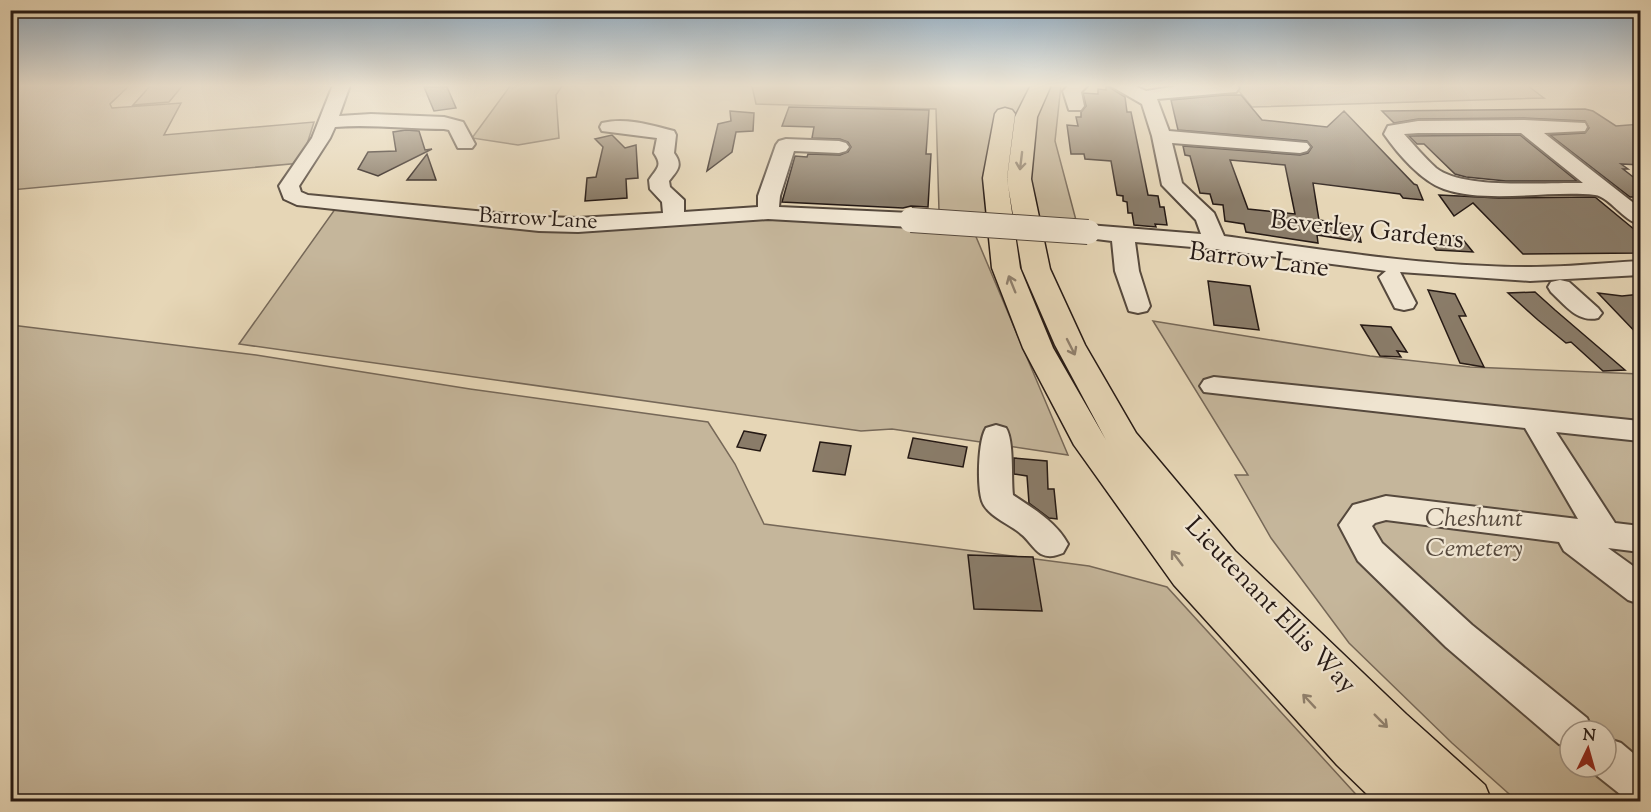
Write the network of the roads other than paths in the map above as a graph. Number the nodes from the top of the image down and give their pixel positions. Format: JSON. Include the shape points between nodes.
{"nodes":[{"id":1,"x":328,"y":122,"type":"edge"},
{"id":2,"x":410,"y":123,"type":"edge"},
{"id":3,"x":1003,"y":123,"type":"edge"},
{"id":4,"x":1025,"y":123,"type":"edge"},
{"id":5,"x":1157,"y":123,"type":"edge"},
{"id":6,"x":1524,"y":126,"type":"junction"},
{"id":7,"x":609,"y":127,"type":"dead end"},
{"id":8,"x":1578,"y":127,"type":"dead end"},
{"id":9,"x":1161,"y":136,"type":"junction"},
{"id":10,"x":466,"y":146,"type":"dead end"},
{"id":11,"x":839,"y":147,"type":"dead end"},
{"id":12,"x":1300,"y":147,"type":"dead end"},
{"id":13,"x":1602,"y":189,"type":"junction"},
{"id":14,"x":768,"y":213,"type":"junction"},
{"id":15,"x":674,"y":218,"type":"junction"},
{"id":16,"x":1641,"y":218,"type":"edge"},
{"id":17,"x":1088,"y":232,"type":"joint"},
{"id":18,"x":1124,"y":241,"type":"junction"},
{"id":19,"x":1215,"y":242,"type":"junction"},
{"id":20,"x":1641,"y":268,"type":"edge"},
{"id":21,"x":1391,"y":277,"type":"junction"},
{"id":22,"x":1641,"y":282,"type":"edge"},
{"id":23,"x":1560,"y":287,"type":"junction"},
{"id":24,"x":1404,"y":303,"type":"dead end"},
{"id":25,"x":1138,"y":306,"type":"dead end"},
{"id":26,"x":1589,"y":313,"type":"dead end"},
{"id":27,"x":1214,"y":386,"type":"dead end"},
{"id":28,"x":1534,"y":420,"type":"junction"},
{"id":29,"x":1641,"y":430,"type":"edge"},
{"id":30,"x":996,"y":435,"type":"dead end"},
{"id":31,"x":1589,"y":533,"type":"junction"},
{"id":32,"x":1641,"y":539,"type":"edge"},
{"id":33,"x":1051,"y":544,"type":"dead end"},
{"id":34,"x":1641,"y":590,"type":"edge"},
{"id":35,"x":1559,"y":719,"type":"edge"},
{"id":36,"x":1618,"y":766,"type":"edge"},
{"id":37,"x":1641,"y":784,"type":"edge"},
{"id":38,"x":1410,"y":801,"type":"edge"},
{"id":39,"x":1468,"y":801,"type":"edge"}],
"edges":[{"from":1,"to":15,"type":"street","name":"Barrow Lane","via":[[289,186],[291,195],[304,201],[539,224]]},
{"from":2,"to":10,"type":"street","via":[[456,126]]},
{"from":38,"to":3,"type":"main road","name":"Lieutenant Ellis Way","one_way":true,"via":[[1354,749],[1188,573],[1091,445],[1038,348],[1006,268],[995,178]]},
{"from":4,"to":39,"type":"main road","name":"Lieutenant Ellis Way","one_way":true,"via":[[1019,179],[1036,269],[1070,345],[1124,440],[1221,562]]},
{"from":5,"to":9,"type":"street"},
{"from":6,"to":8,"type":"street"},
{"from":6,"to":13,"type":"street"},
{"from":6,"to":13,"type":"street","via":[[1404,127],[1393,134],[1430,173],[1450,184],[1480,188]]},
{"from":7,"to":15,"type":"street","via":[[667,135],[664,153],[670,167],[659,180],[660,189],[673,200]]},
{"from":9,"to":12,"type":"street"},
{"from":9,"to":19,"type":"street","via":[[1172,185],[1206,218]]},
{"from":11,"to":14,"type":"street","via":[[786,145],[769,196]]},
{"from":13,"to":16,"type":"street"},
{"from":14,"to":15,"type":"street","name":"Barrow Lane"},
{"from":14,"to":17,"type":"street","name":"Barrow Lane","bridge":true},
{"from":17,"to":18,"type":"street","name":"Beverley Gardens"},
{"from":18,"to":19,"type":"street","name":"Beverley Gardens"},
{"from":18,"to":21,"type":"street","name":"Barrow Lane"},
{"from":18,"to":25,"type":"street","via":[[1127,271]]},
{"from":19,"to":20,"type":"street","name":"Beverley Gardens","via":[[1459,271],[1530,274]]},
{"from":21,"to":23,"type":"street","name":"Barrow Lane"},
{"from":21,"to":24,"type":"street"},
{"from":22,"to":23,"type":"street","name":"Barrow Lane"},
{"from":23,"to":26,"type":"street"},
{"from":27,"to":28,"type":"street"},
{"from":28,"to":29,"type":"street"},
{"from":28,"to":31,"type":"street"},
{"from":30,"to":33,"type":"street","via":[[998,501],[1033,525]]},
{"from":31,"to":32,"type":"street"},
{"from":31,"to":34,"type":"street","via":[[1576,542]]},
{"from":31,"to":35,"type":"street","via":[[1386,508],[1364,513],[1355,525],[1370,552],[1451,629]]},
{"from":36,"to":37,"type":"street"}]}
